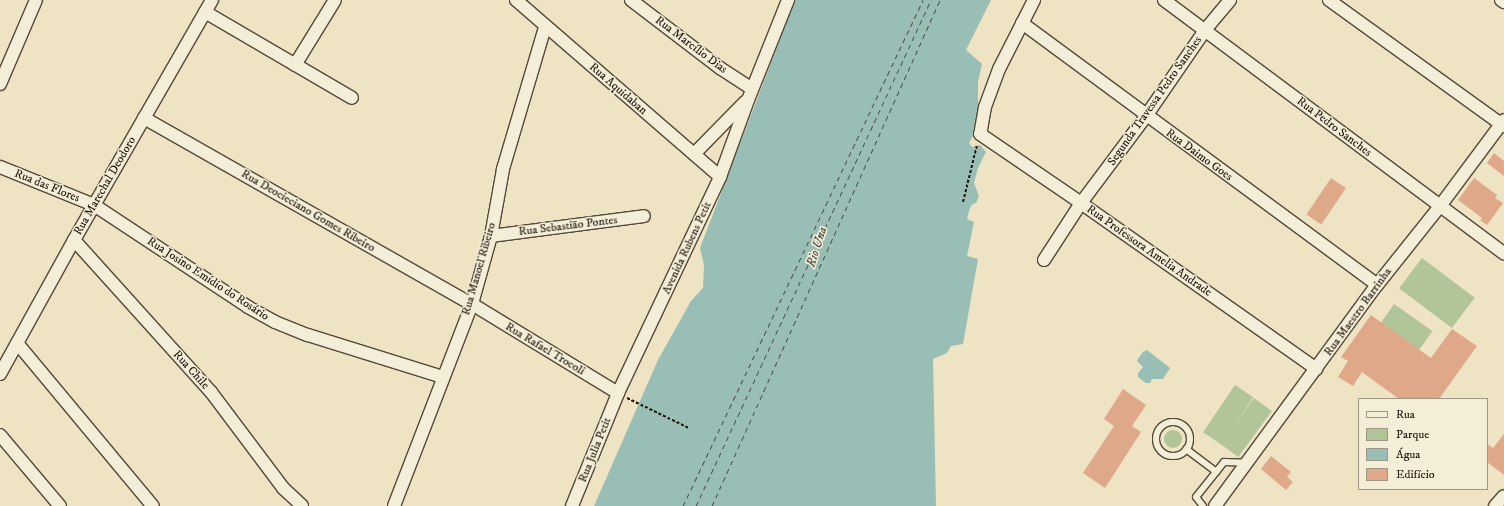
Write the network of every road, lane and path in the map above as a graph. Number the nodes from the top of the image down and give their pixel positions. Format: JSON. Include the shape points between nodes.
{"nodes":[{"id":1,"x":36,"y":0,"type":"edge"},
{"id":2,"x":212,"y":0,"type":"edge"},
{"id":3,"x":335,"y":0,"type":"edge"},
{"id":4,"x":516,"y":0,"type":"edge"},
{"id":5,"x":631,"y":0,"type":"edge"},
{"id":6,"x":788,"y":0,"type":"edge"},
{"id":7,"x":1034,"y":0,"type":"edge"},
{"id":8,"x":1164,"y":0,"type":"edge"},
{"id":9,"x":1230,"y":0,"type":"edge"},
{"id":10,"x":1330,"y":0,"type":"edge"},
{"id":11,"x":1502,"y":0,"type":"edge"},
{"id":12,"x":1504,"y":2,"type":"edge"},
{"id":13,"x":205,"y":12,"type":"junction"},
{"id":14,"x":1022,"y":23,"type":"junction"},
{"id":15,"x":545,"y":27,"type":"junction"},
{"id":16,"x":1205,"y":30,"type":"junction"},
{"id":17,"x":295,"y":64,"type":"junction"},
{"id":18,"x":0,"y":84,"type":"edge"},
{"id":19,"x":750,"y":94,"type":"junction"},
{"id":20,"x":352,"y":98,"type":"dead end"},
{"id":21,"x":1146,"y":116,"type":"junction"},
{"id":22,"x":144,"y":118,"type":"junction"},
{"id":23,"x":1503,"y":123,"type":"edge"},
{"id":24,"x":980,"y":134,"type":"junction"},
{"id":25,"x":694,"y":154,"type":"junction"},
{"id":26,"x":0,"y":168,"type":"edge"},
{"id":27,"x":720,"y":177,"type":"junction"},
{"id":28,"x":963,"y":202,"type":"dead end"},
{"id":29,"x":1081,"y":203,"type":"junction"},
{"id":30,"x":94,"y":205,"type":"junction"},
{"id":31,"x":1440,"y":206,"type":"junction"},
{"id":32,"x":644,"y":216,"type":"dead end"},
{"id":33,"x":491,"y":236,"type":"junction"},
{"id":34,"x":74,"y":240,"type":"junction"},
{"id":35,"x":1504,"y":253,"type":"edge"},
{"id":36,"x":1044,"y":260,"type":"dead end"},
{"id":37,"x":1377,"y":285,"type":"junction"},
{"id":38,"x":472,"y":304,"type":"junction"},
{"id":39,"x":16,"y":343,"type":"junction"},
{"id":40,"x":1316,"y":369,"type":"junction"},
{"id":41,"x":0,"y":374,"type":"edge"},
{"id":42,"x":443,"y":377,"type":"junction"},
{"id":43,"x":618,"y":394,"type":"junction"},
{"id":44,"x":689,"y":428,"type":"dead end"},
{"id":45,"x":0,"y":435,"type":"edge"},
{"id":46,"x":1186,"y":449,"type":"junction"},
{"id":47,"x":1247,"y":463,"type":"junction"},
{"id":48,"x":1216,"y":472,"type":"junction"},
{"id":49,"x":60,"y":506,"type":"edge"},
{"id":50,"x":153,"y":506,"type":"edge"},
{"id":51,"x":302,"y":506,"type":"edge"},
{"id":52,"x":394,"y":506,"type":"edge"},
{"id":53,"x":572,"y":506,"type":"edge"},
{"id":54,"x":1203,"y":506,"type":"edge"},
{"id":55,"x":1215,"y":506,"type":"edge"}],
"edges":[{"from":1,"to":18,"type":"street"},
{"from":2,"to":13,"type":"street","name":"Rua Marechal Deodoro"},
{"from":3,"to":17,"type":"street"},
{"from":4,"to":15,"type":"street","name":"Rua Aquidaban"},
{"from":5,"to":19,"type":"street","name":"Rua Marcílio Dias"},
{"from":6,"to":19,"type":"street","name":"Avenida Rubens Petit"},
{"from":7,"to":14,"type":"street"},
{"from":8,"to":16,"type":"street","name":"Rua Pedro Sanches"},
{"from":9,"to":16,"type":"street","name":"Segunda Travessa Pedro Sanches"},
{"from":10,"to":23,"type":"street"},
{"from":11,"to":12,"type":"street"},
{"from":13,"to":17,"type":"street"},
{"from":13,"to":22,"type":"street","name":"Rua Marechal Deodoro"},
{"from":14,"to":21,"type":"street","name":"Rua Daimo Goes"},
{"from":14,"to":24,"type":"street","via":[[992,86]]},
{"from":15,"to":25,"type":"street","name":"Rua Aquidaban"},
{"from":15,"to":33,"type":"street","name":"Rua Manoel Ribeiro","via":[[503,169]]},
{"from":16,"to":21,"type":"street","name":"Segunda Travessa Pedro Sanches"},
{"from":16,"to":31,"type":"street","name":"Rua Pedro Sanches"},
{"from":17,"to":20,"type":"street"},
{"from":19,"to":25,"type":"street","name":"Avenida Rubens Petit"},
{"from":19,"to":27,"type":"street","name":"Avenida Rubens Petit"},
{"from":21,"to":29,"type":"street","name":"Segunda Travessa Pedro Sanches"},
{"from":21,"to":37,"type":"street","name":"Rua Daimo Goes"},
{"from":22,"to":30,"type":"street","name":"Rua Marechal Deodoro"},
{"from":22,"to":38,"type":"street","name":"Rua Deocieciano Gomes Ribeiro"},
{"from":23,"to":31,"type":"street","name":"Rua Maestro Barrinha"},
{"from":24,"to":28,"type":"path"},
{"from":24,"to":29,"type":"street","name":"Rua Professora Amelia Andrade"},
{"from":25,"to":27,"type":"street","name":"Rua Aquidaban"},
{"from":26,"to":30,"type":"street","name":"Rua das Flores"},
{"from":27,"to":43,"type":"street","name":"Avenida Rubens Petit"},
{"from":29,"to":36,"type":"street","name":"Segunda Travessa Pedro Sanches"},
{"from":29,"to":40,"type":"street","name":"Rua Professora Amelia Andrade"},
{"from":30,"to":34,"type":"street","name":"Rua Marechal Deodoro"},
{"from":30,"to":42,"type":"street","name":"Rua Josino Emídio do Rosário","via":[[248,307],[276,322],[308,335]]},
{"from":31,"to":35,"type":"street","name":"Rua Pedro Sanches"},
{"from":31,"to":37,"type":"street","name":"Rua Maestro Barrinha"},
{"from":32,"to":33,"type":"street","name":"Rua Sebastião Pontes"},
{"from":33,"to":38,"type":"street","name":"Rua Manoel Ribeiro"},
{"from":34,"to":39,"type":"street","name":"Rua Marechal Deodoro"},
{"from":34,"to":51,"type":"street","name":"Rua Chile","via":[[210,392],[283,488]]},
{"from":37,"to":40,"type":"street","name":"Rua Maestro Barrinha"},
{"from":38,"to":42,"type":"street","name":"Rua Manoel Ribeiro"},
{"from":38,"to":43,"type":"street","name":"Rua Rafael Trocoli"},
{"from":39,"to":41,"type":"street","name":"Rua Marechal Deodoro"},
{"from":39,"to":50,"type":"street"},
{"from":40,"to":47,"type":"street","name":"Rua Maestro Barrinha"},
{"from":42,"to":52,"type":"street","name":"Rua Manoel Ribeiro"},
{"from":43,"to":44,"type":"path"},
{"from":43,"to":53,"type":"street","name":"Rua Julia Petit"},
{"from":45,"to":49,"type":"street"},
{"from":46,"to":46,"type":"lane","via":[[1190,438],[1185,428],[1170,423],[1161,428],[1156,443],[1162,452],[1172,456]]},
{"from":46,"to":48,"type":"lane"},
{"from":47,"to":48,"type":"lane","via":[[1224,462]]},
{"from":47,"to":55,"type":"street","name":"Rua Maestro Barrinha"},
{"from":48,"to":54,"type":"lane","via":[[1196,497]]}]}
